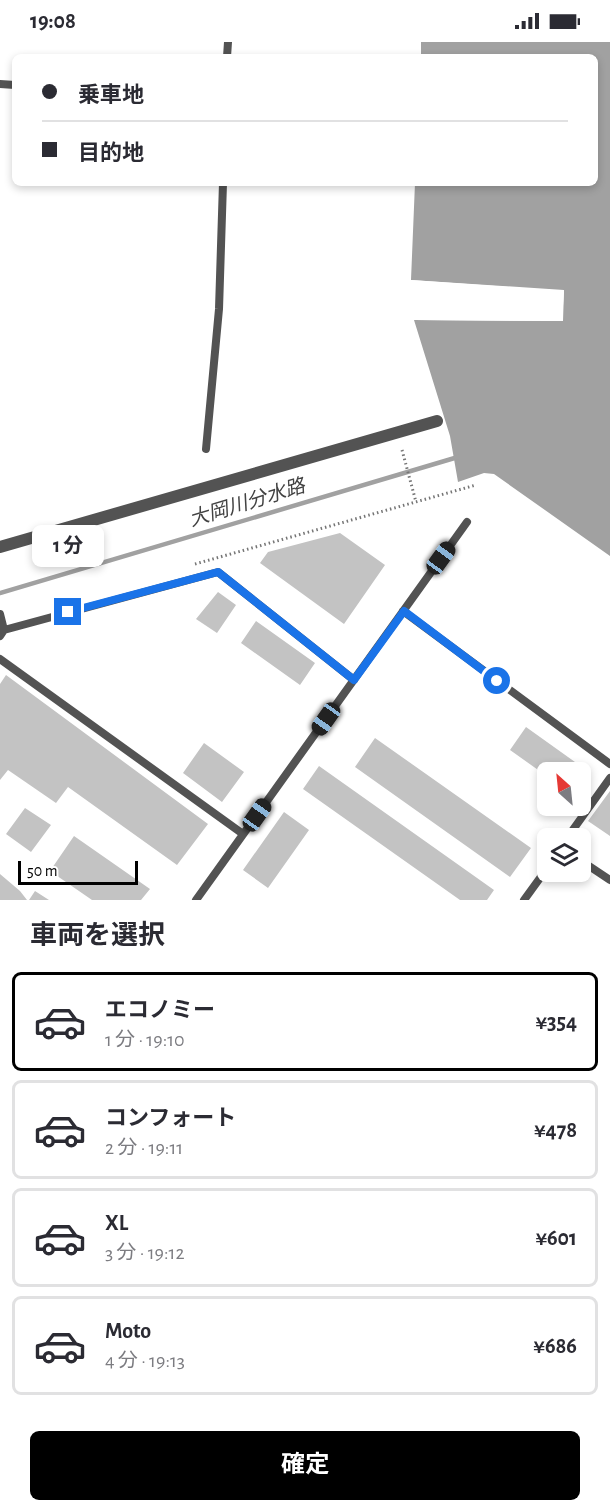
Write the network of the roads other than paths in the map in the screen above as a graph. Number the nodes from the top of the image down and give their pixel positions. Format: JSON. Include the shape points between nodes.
{"nodes":[{"id":1,"x":223,"y":186,"type":"edge"},
{"id":2,"x":437,"y":421,"type":"dead end"},
{"id":3,"x":206,"y":448,"type":"dead end"},
{"id":4,"x":467,"y":522,"type":"dead end"},
{"id":5,"x":0,"y":547,"type":"edge"},
{"id":6,"x":404,"y":611,"type":"junction"},
{"id":7,"x":0,"y":614,"type":"edge"},
{"id":8,"x":2,"y":633,"type":"edge"},
{"id":9,"x":0,"y":659,"type":"edge"},
{"id":10,"x":354,"y":680,"type":"junction"},
{"id":11,"x":610,"y":764,"type":"edge"},
{"id":12,"x":610,"y":778,"type":"edge"},
{"id":13,"x":574,"y":828,"type":"edge"},
{"id":14,"x":243,"y":834,"type":"junction"},
{"id":15,"x":591,"y":868,"type":"edge"},
{"id":16,"x":610,"y":880,"type":"edge"},
{"id":17,"x":537,"y":882,"type":"edge"},
{"id":18,"x":196,"y":900,"type":"edge"},
{"id":19,"x":524,"y":900,"type":"edge"}],
"edges":[{"from":1,"to":3,"type":"lane","via":[[219,309]]},
{"from":2,"to":5,"type":"street"},
{"from":4,"to":6,"type":"lane"},
{"from":6,"to":10,"type":"lane"},
{"from":6,"to":11,"type":"lane"},
{"from":7,"to":8,"type":"lane"},
{"from":8,"to":10,"type":"lane","via":[[218,572]]},
{"from":9,"to":14,"type":"lane"},
{"from":10,"to":14,"type":"lane"},
{"from":12,"to":13,"type":"lane"},
{"from":14,"to":18,"type":"lane"},
{"from":15,"to":16,"type":"lane"},
{"from":17,"to":19,"type":"lane"}]}
